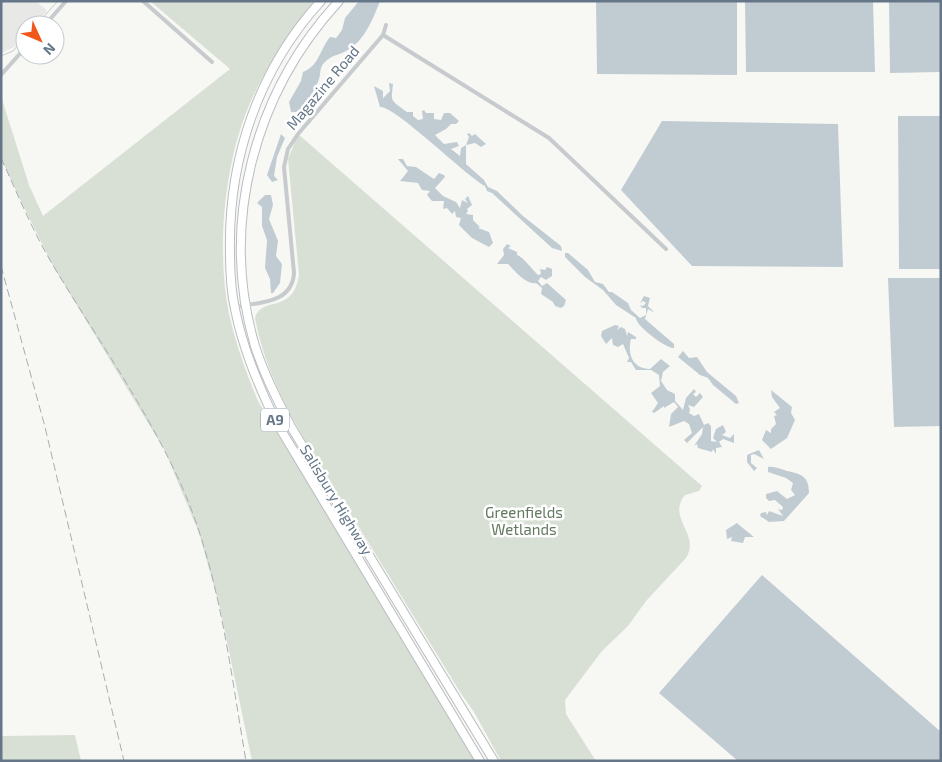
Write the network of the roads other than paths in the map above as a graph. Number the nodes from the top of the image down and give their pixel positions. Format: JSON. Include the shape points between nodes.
{"nodes":[{"id":1,"x":66,"y":1,"type":"edge"},
{"id":2,"x":143,"y":1,"type":"edge"},
{"id":3,"x":321,"y":1,"type":"edge"},
{"id":4,"x":339,"y":1,"type":"edge"},
{"id":5,"x":54,"y":15,"type":"edge"},
{"id":6,"x":386,"y":25,"type":"dead end"},
{"id":7,"x":383,"y":35,"type":"junction"},
{"id":8,"x":15,"y":59,"type":"edge"},
{"id":9,"x":212,"y":62,"type":"dead end"},
{"id":10,"x":1,"y":75,"type":"edge"},
{"id":11,"x":666,"y":249,"type":"dead end"},
{"id":12,"x":246,"y":305,"type":"junction"},
{"id":13,"x":234,"y":307,"type":"junction"},
{"id":14,"x":480,"y":761,"type":"edge"},
{"id":15,"x":494,"y":761,"type":"edge"}],
"edges":[{"from":1,"to":5,"type":"street"},
{"from":2,"to":9,"type":"street"},
{"from":3,"to":13,"type":"highway","name":"Salisbury Highway","number":"A9","via":[[277,62],[260,94],[240,152],[232,194],[230,236]]},
{"from":4,"to":12,"type":"highway","name":"Salisbury Highway","number":"A9","via":[[299,50],[260,128],[242,213],[241,256]]},
{"from":6,"to":7,"type":"street","name":"Magazine Road"},
{"from":7,"to":11,"type":"street","via":[[548,138]]},
{"from":7,"to":12,"type":"street","name":"Magazine Road","via":[[288,150],[284,168],[294,273],[290,288],[279,298]]},
{"from":8,"to":10,"type":"street"},
{"from":12,"to":13,"type":"street","name":"Magazine Road"},
{"from":12,"to":15,"type":"highway","name":"Salisbury Highway","number":"A9","via":[[255,346],[290,425]]},
{"from":13,"to":14,"type":"highway","name":"Salisbury Highway","number":"A9","via":[[249,363],[275,420]]}]}
